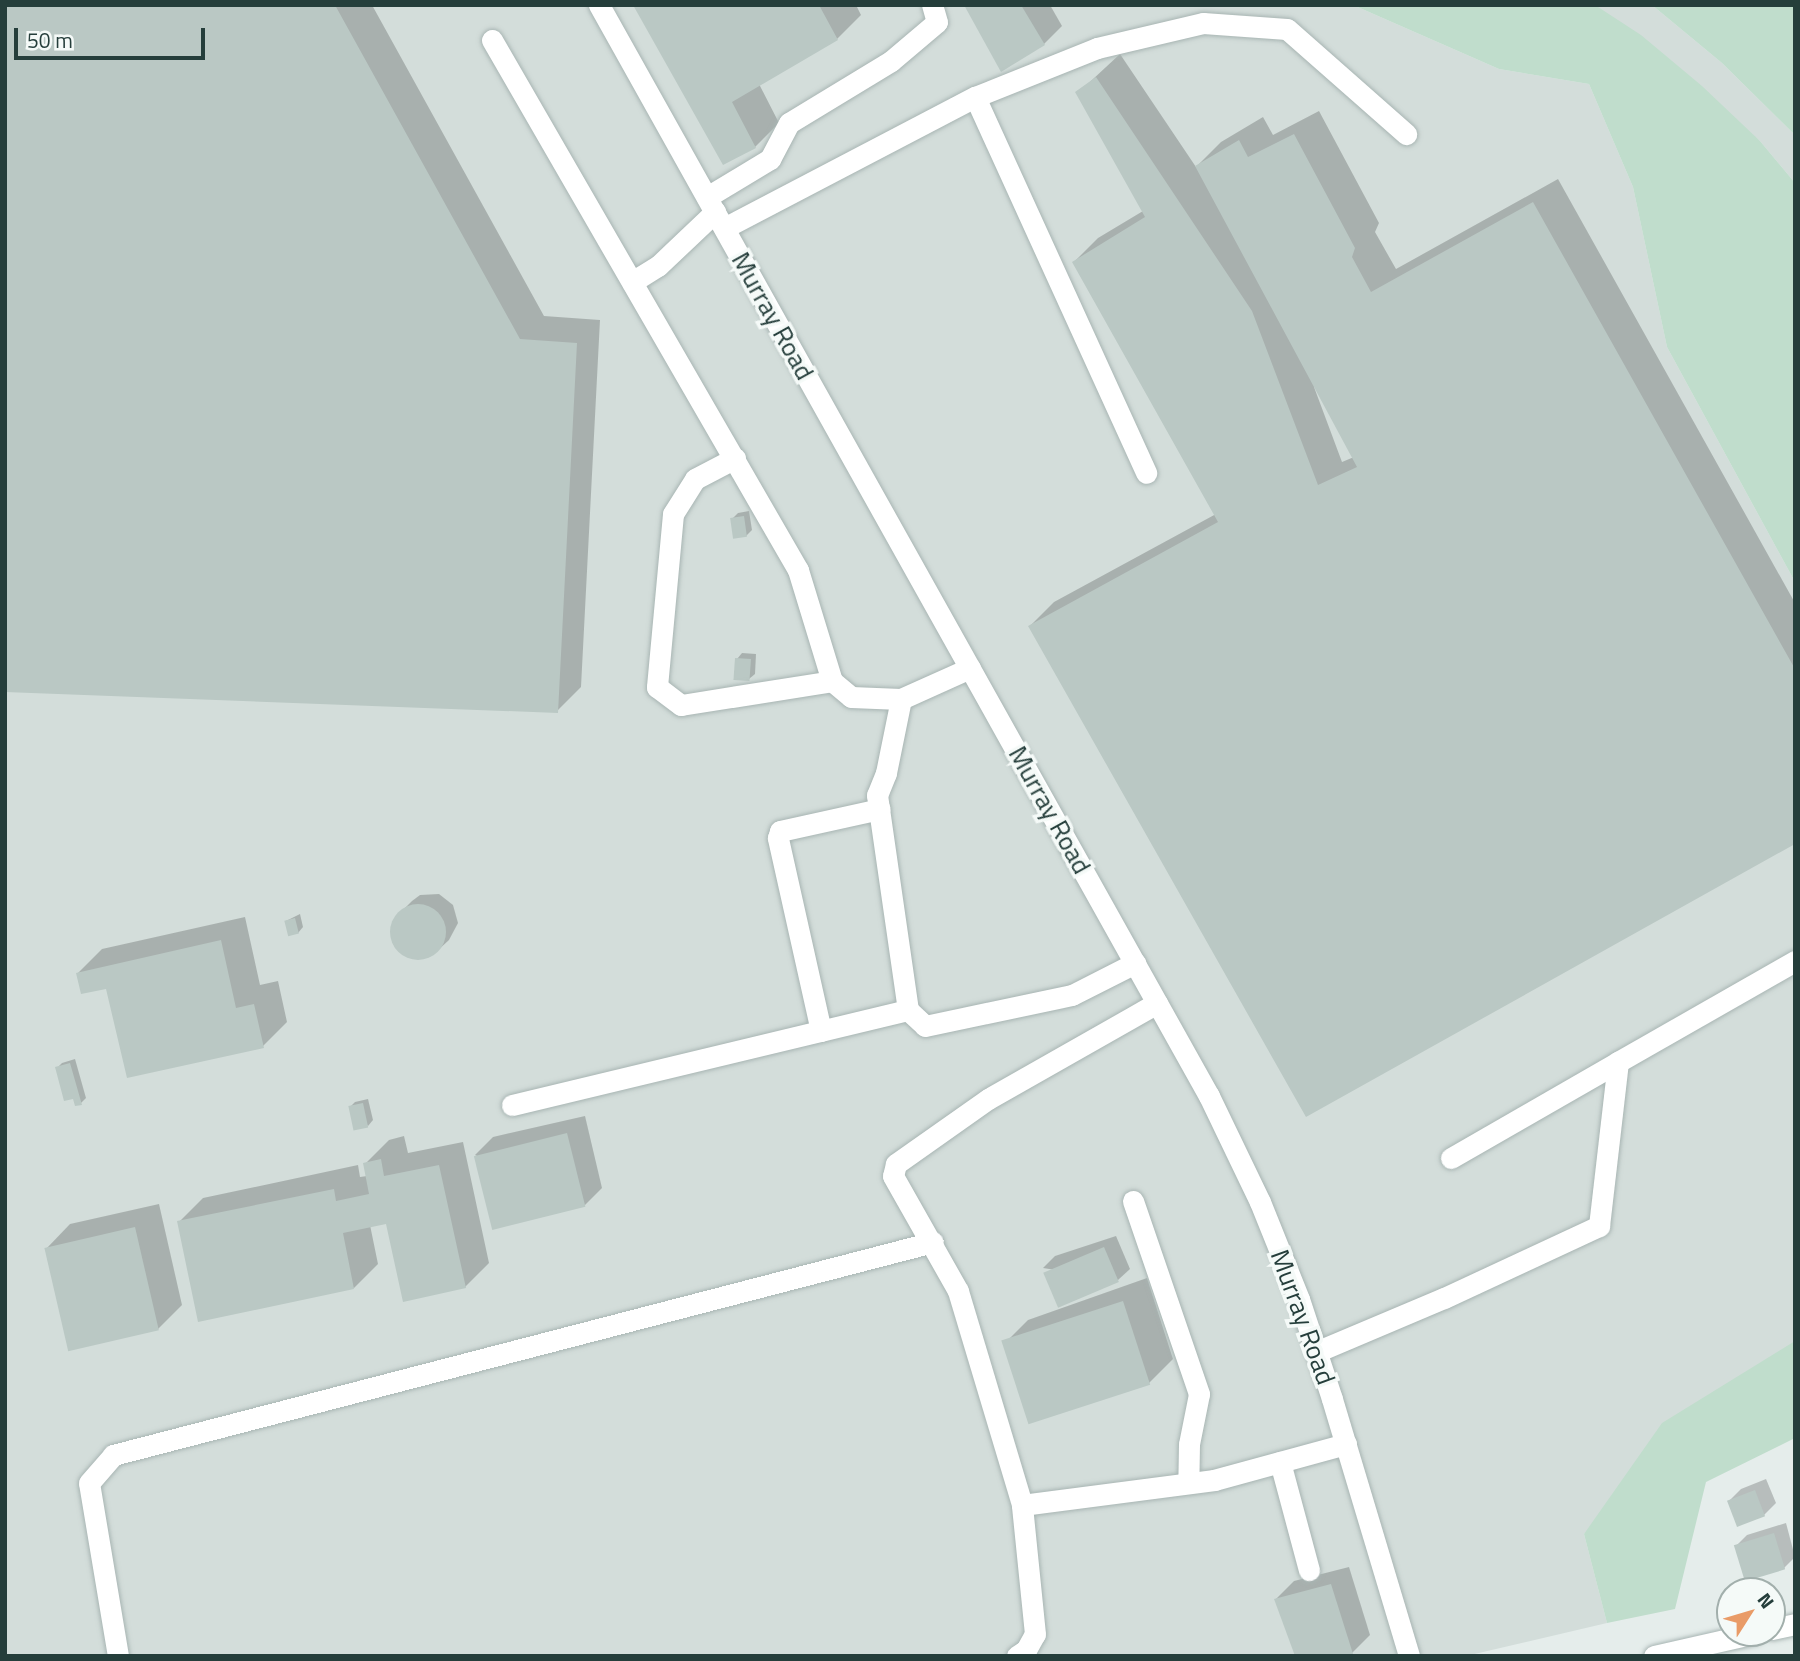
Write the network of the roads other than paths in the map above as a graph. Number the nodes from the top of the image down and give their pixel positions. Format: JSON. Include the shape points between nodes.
{"nodes":[{"id":1,"x":599,"y":5,"type":"edge"},
{"id":2,"x":932,"y":5,"type":"edge"},
{"id":3,"x":492,"y":40,"type":"dead end"},
{"id":4,"x":975,"y":97,"type":"junction"},
{"id":5,"x":1406,"y":134,"type":"dead end"},
{"id":6,"x":715,"y":212,"type":"junction"},
{"id":7,"x":632,"y":282,"type":"junction"},
{"id":8,"x":735,"y":458,"type":"junction"},
{"id":9,"x":1146,"y":473,"type":"dead end"},
{"id":10,"x":970,"y":668,"type":"junction"},
{"id":11,"x":832,"y":681,"type":"junction"},
{"id":12,"x":901,"y":699,"type":"junction"},
{"id":13,"x":880,"y":809,"type":"junction"},
{"id":14,"x":1795,"y":961,"type":"edge"},
{"id":15,"x":1135,"y":963,"type":"junction"},
{"id":16,"x":1157,"y":1003,"type":"junction"},
{"id":17,"x":908,"y":1010,"type":"junction"},
{"id":18,"x":821,"y":1031,"type":"junction"},
{"id":19,"x":1618,"y":1062,"type":"junction"},
{"id":20,"x":512,"y":1105,"type":"dead end"},
{"id":21,"x":1451,"y":1158,"type":"dead end"},
{"id":22,"x":1133,"y":1201,"type":"dead end"},
{"id":23,"x":933,"y":1242,"type":"junction"},
{"id":24,"x":1316,"y":1352,"type":"junction"},
{"id":25,"x":1346,"y":1444,"type":"junction"},
{"id":26,"x":1280,"y":1462,"type":"junction"},
{"id":27,"x":1188,"y":1483,"type":"junction"},
{"id":28,"x":1022,"y":1505,"type":"junction"},
{"id":29,"x":1309,"y":1570,"type":"dead end"},
{"id":30,"x":1716,"y":1642,"type":"edge"},
{"id":31,"x":118,"y":1656,"type":"edge"},
{"id":32,"x":1017,"y":1656,"type":"edge"},
{"id":33,"x":1409,"y":1656,"type":"edge"},
{"id":34,"x":1654,"y":1656,"type":"edge"}],
"edges":[{"from":1,"to":6,"type":"street","name":"Murray Road"},
{"from":2,"to":6,"type":"street","via":[[937,22],[891,61],[789,123],[770,159]]},
{"from":3,"to":7,"type":"street"},
{"from":4,"to":5,"type":"street","via":[[1097,48],[1203,23],[1286,29]]},
{"from":4,"to":6,"type":"street"},
{"from":4,"to":9,"type":"street"},
{"from":6,"to":7,"type":"street","via":[[658,266]]},
{"from":6,"to":10,"type":"street","name":"Murray Road"},
{"from":7,"to":8,"type":"street"},
{"from":8,"to":11,"type":"street","via":[[798,570]]},
{"from":8,"to":11,"type":"street","via":[[695,479],[673,514],[657,687],[681,705]]},
{"from":10,"to":12,"type":"street"},
{"from":10,"to":15,"type":"street","name":"Murray Road"},
{"from":11,"to":12,"type":"street","via":[[851,697]]},
{"from":12,"to":13,"type":"street","via":[[877,795]]},
{"from":13,"to":17,"type":"street"},
{"from":13,"to":18,"type":"street","via":[[780,831],[778,838]]},
{"from":14,"to":19,"type":"street"},
{"from":15,"to":16,"type":"street","name":"Murray Road"},
{"from":15,"to":17,"type":"street","via":[[1072,995],[939,1024],[925,1026]]},
{"from":16,"to":23,"type":"street","via":[[989,1100],[896,1164],[892,1176]]},
{"from":16,"to":24,"type":"street","name":"Murray Road","via":[[1260,1202]]},
{"from":17,"to":18,"type":"street"},
{"from":18,"to":20,"type":"street"},
{"from":19,"to":21,"type":"street"},
{"from":19,"to":24,"type":"street","via":[[1599,1226]]},
{"from":22,"to":27,"type":"street","via":[[1199,1394],[1189,1444]]},
{"from":23,"to":28,"type":"street","via":[[958,1291]]},
{"from":23,"to":31,"type":"street","via":[[113,1455],[89,1483]]},
{"from":24,"to":25,"type":"street","name":"Murray Road"},
{"from":25,"to":26,"type":"street"},
{"from":25,"to":33,"type":"street","name":"Murray Road"},
{"from":26,"to":27,"type":"street"},
{"from":26,"to":29,"type":"street"},
{"from":27,"to":28,"type":"street"},
{"from":28,"to":32,"type":"street","via":[[1035,1634]]},
{"from":30,"to":34,"type":"street"}]}
